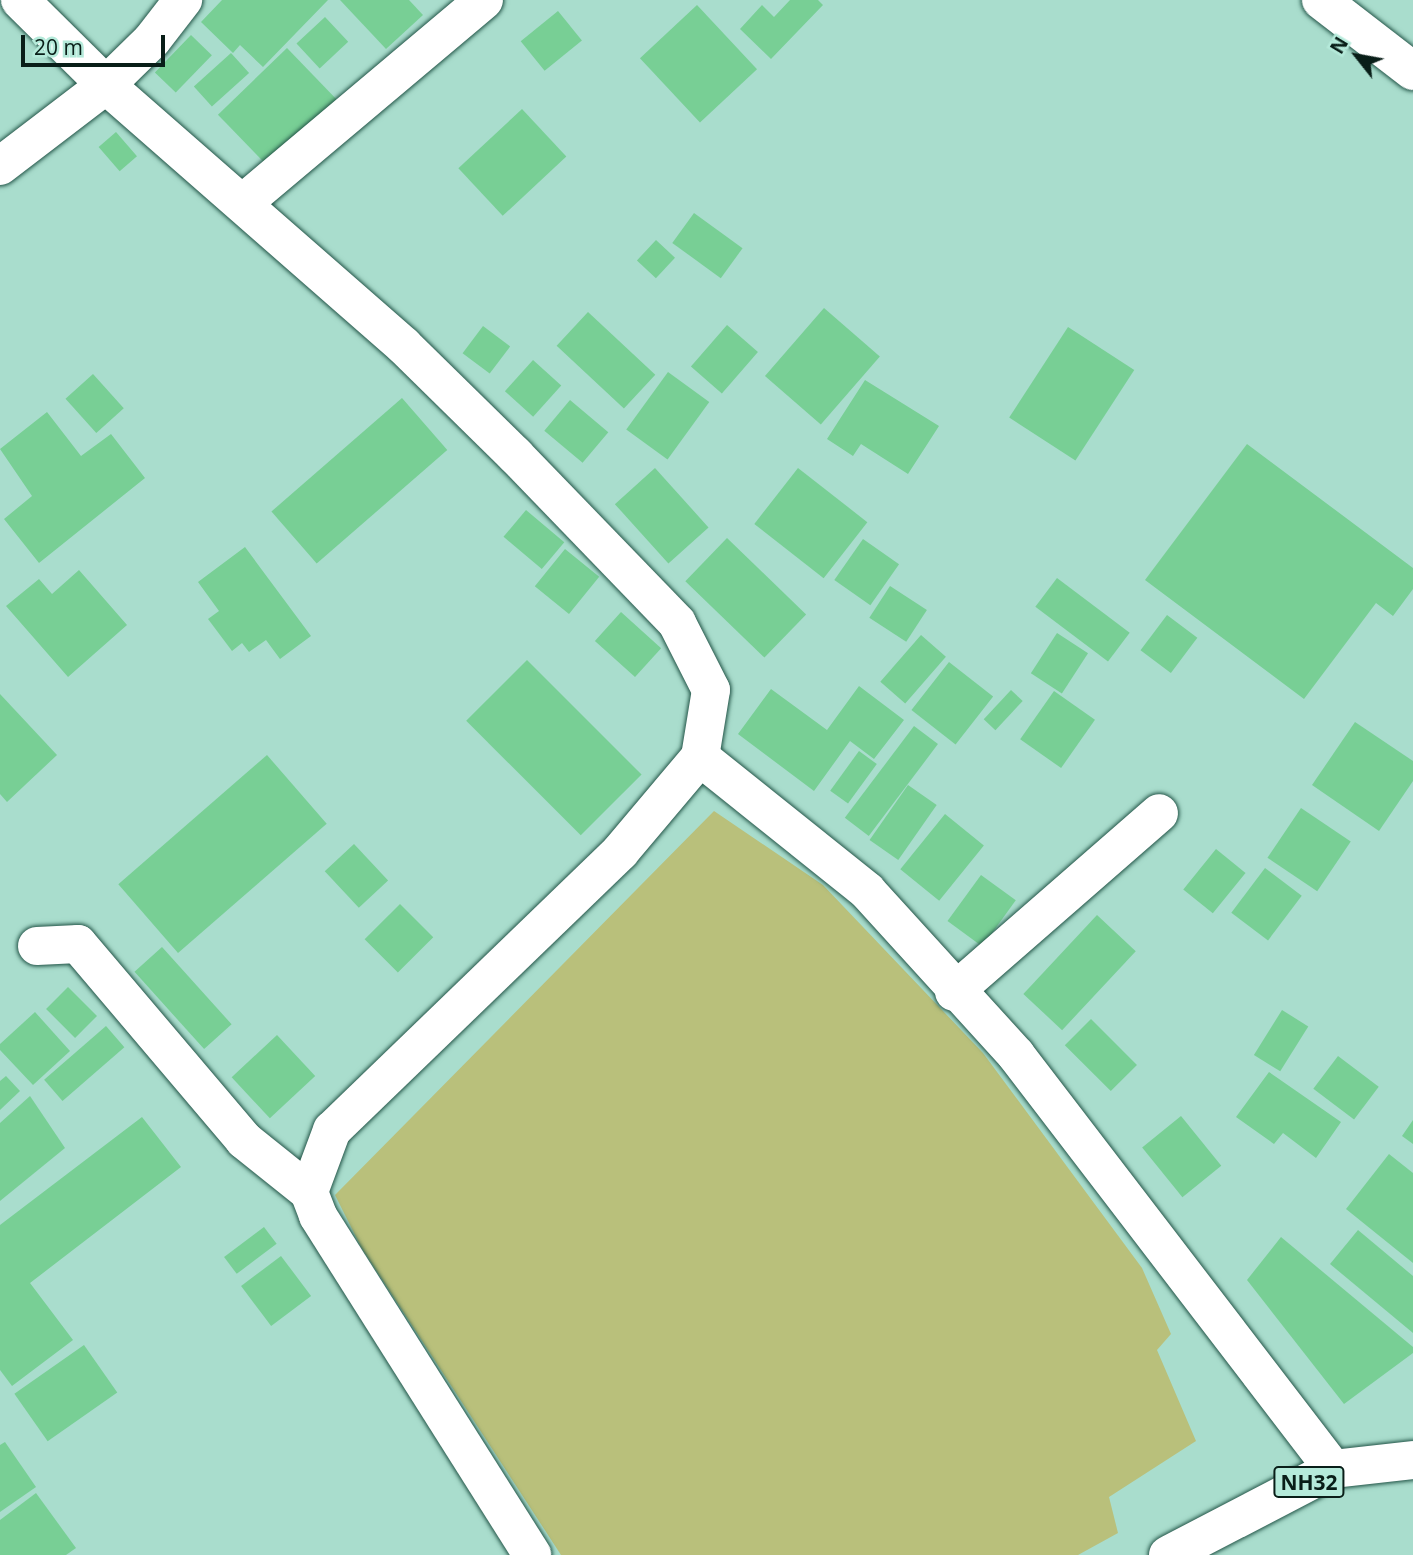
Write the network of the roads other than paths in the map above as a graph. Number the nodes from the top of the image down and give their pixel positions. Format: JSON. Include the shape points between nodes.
{"nodes":[{"id":1,"x":20,"y":0,"type":"edge"},
{"id":2,"x":183,"y":0,"type":"edge"},
{"id":3,"x":484,"y":0,"type":"edge"},
{"id":4,"x":1321,"y":0,"type":"edge"},
{"id":5,"x":1413,"y":71,"type":"edge"},
{"id":6,"x":106,"y":85,"type":"junction"},
{"id":7,"x":0,"y":166,"type":"edge"},
{"id":8,"x":243,"y":202,"type":"junction"},
{"id":9,"x":699,"y":757,"type":"junction"},
{"id":10,"x":1159,"y":813,"type":"dead end"},
{"id":11,"x":37,"y":946,"type":"dead end"},
{"id":12,"x":954,"y":992,"type":"junction"},
{"id":13,"x":309,"y":1192,"type":"junction"},
{"id":14,"x":1410,"y":1457,"type":"edge"},
{"id":15,"x":1333,"y":1469,"type":"junction"},
{"id":16,"x":1216,"y":1543,"type":"edge"},
{"id":17,"x":532,"y":1555,"type":"edge"},
{"id":18,"x":1168,"y":1555,"type":"edge"}],
"edges":[{"from":1,"to":6,"type":"street"},
{"from":2,"to":6,"type":"street","via":[[152,40]]},
{"from":3,"to":8,"type":"street"},
{"from":4,"to":5,"type":"street"},
{"from":6,"to":7,"type":"street"},
{"from":6,"to":8,"type":"street"},
{"from":8,"to":9,"type":"street","via":[[404,346],[677,623],[711,690]]},
{"from":9,"to":12,"type":"street","via":[[867,891]]},
{"from":9,"to":13,"type":"street","via":[[620,852],[332,1130]]},
{"from":10,"to":12,"type":"street"},
{"from":11,"to":13,"type":"street","via":[[78,944],[244,1140]]},
{"from":12,"to":15,"type":"street","via":[[1016,1055]]},
{"from":13,"to":17,"type":"street","via":[[318,1216]]},
{"from":14,"to":15,"type":"street","number":"NH32"},
{"from":15,"to":16,"type":"street","number":"NH32"},
{"from":16,"to":18,"type":"street","number":"NH32"}]}
